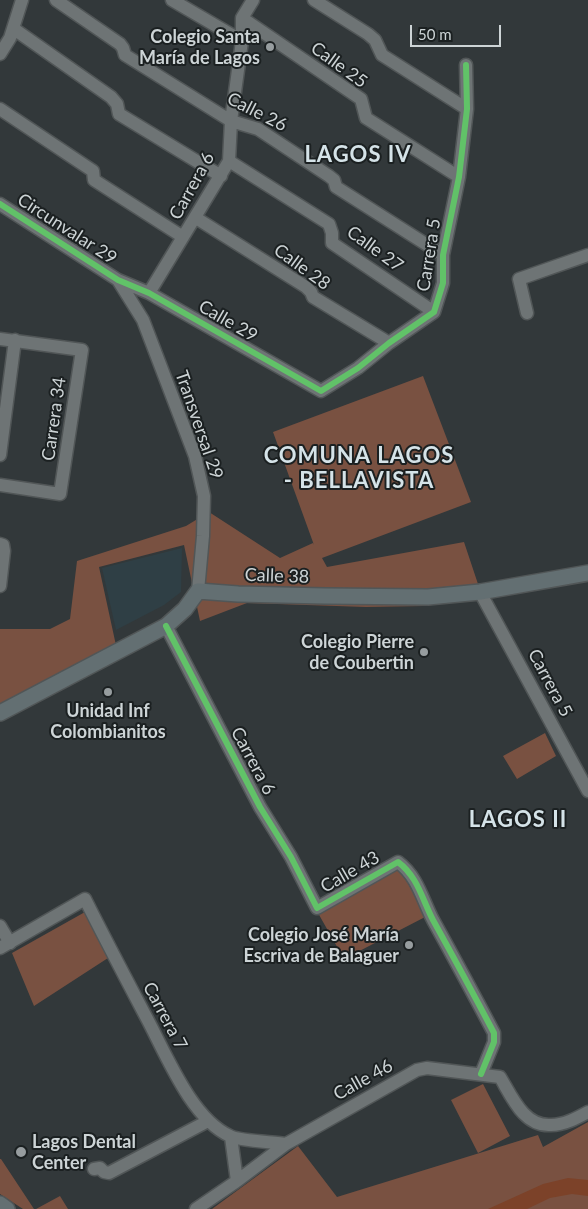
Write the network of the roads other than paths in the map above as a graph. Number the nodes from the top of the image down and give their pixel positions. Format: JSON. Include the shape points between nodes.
{"nodes":[{"id":1,"x":22,"y":0,"type":"edge"},
{"id":2,"x":56,"y":0,"type":"edge"},
{"id":3,"x":172,"y":0,"type":"edge"},
{"id":4,"x":253,"y":0,"type":"edge"},
{"id":5,"x":314,"y":0,"type":"edge"},
{"id":6,"x":242,"y":18,"type":"junction"},
{"id":7,"x":14,"y":28,"type":"junction"},
{"id":8,"x":242,"y":41,"type":"junction"},
{"id":9,"x":0,"y":54,"type":"edge"},
{"id":10,"x":466,"y":65,"type":"dead end"},
{"id":11,"x":0,"y":108,"type":"edge"},
{"id":12,"x":467,"y":109,"type":"junction"},
{"id":13,"x":231,"y":121,"type":"junction"},
{"id":14,"x":229,"y":162,"type":"junction"},
{"id":15,"x":221,"y":176,"type":"junction"},
{"id":16,"x":459,"y":177,"type":"junction"},
{"id":17,"x":0,"y":204,"type":"edge"},
{"id":18,"x":196,"y":218,"type":"junction"},
{"id":19,"x":183,"y":237,"type":"junction"},
{"id":20,"x":443,"y":254,"type":"junction"},
{"id":21,"x":588,"y":255,"type":"edge"},
{"id":22,"x":118,"y":280,"type":"junction"},
{"id":23,"x":149,"y":293,"type":"junction"},
{"id":24,"x":434,"y":312,"type":"junction"},
{"id":25,"x":527,"y":313,"type":"dead end"},
{"id":26,"x":0,"y":339,"type":"edge"},
{"id":27,"x":15,"y":340,"type":"junction"},
{"id":28,"x":389,"y":343,"type":"junction"},
{"id":29,"x":321,"y":391,"type":"joint"},
{"id":30,"x":0,"y":455,"type":"edge"},
{"id":31,"x":0,"y":485,"type":"edge"},
{"id":32,"x":1,"y":544,"type":"edge"},
{"id":33,"x":588,"y":573,"type":"edge"},
{"id":34,"x":0,"y":586,"type":"edge"},
{"id":35,"x":198,"y":591,"type":"junction"},
{"id":36,"x":480,"y":592,"type":"junction"},
{"id":37,"x":166,"y":626,"type":"junction"},
{"id":38,"x":0,"y":714,"type":"edge"},
{"id":39,"x":588,"y":791,"type":"edge"},
{"id":40,"x":317,"y":908,"type":"joint"},
{"id":41,"x":0,"y":926,"type":"edge"},
{"id":42,"x":5,"y":946,"type":"edge"},
{"id":43,"x":481,"y":1074,"type":"junction"},
{"id":44,"x":588,"y":1112,"type":"edge"},
{"id":45,"x":208,"y":1121,"type":"junction"},
{"id":46,"x":231,"y":1137,"type":"junction"},
{"id":47,"x":286,"y":1144,"type":"junction"},
{"id":48,"x":94,"y":1169,"type":"dead end"},
{"id":49,"x":237,"y":1181,"type":"junction"},
{"id":50,"x":0,"y":1204,"type":"edge"},
{"id":51,"x":7,"y":1209,"type":"edge"},
{"id":52,"x":196,"y":1209,"type":"edge"}],
"edges":[{"from":1,"to":7,"type":"street"},
{"from":2,"to":13,"type":"street","name":"Calle 26","via":[[120,44],[125,55]]},
{"from":3,"to":8,"type":"street"},
{"from":4,"to":6,"type":"street"},
{"from":5,"to":12,"type":"street","via":[[368,34],[382,55]]},
{"from":6,"to":8,"type":"street","name":"Carrera 6"},
{"from":6,"to":16,"type":"street","name":"Calle 25","via":[[361,99],[366,118]]},
{"from":7,"to":9,"type":"street"},
{"from":7,"to":15,"type":"street","via":[[111,96],[119,114]]},
{"from":8,"to":13,"type":"street","name":"Carrera 6"},
{"from":10,"to":12,"type":"street","name":"Carrera 5"},
{"from":11,"to":19,"type":"street","via":[[93,171],[94,180]]},
{"from":12,"to":16,"type":"street","name":"Carrera 5"},
{"from":13,"to":14,"type":"street","name":"Carrera 6"},
{"from":13,"to":20,"type":"street","name":"Calle 26","via":[[258,129],[329,176],[336,187]]},
{"from":14,"to":15,"type":"street","name":"Carrera 6"},
{"from":14,"to":24,"type":"street","name":"Calle 27","via":[[329,224],[332,243]]},
{"from":15,"to":18,"type":"street","name":"Carrera 6"},
{"from":16,"to":20,"type":"street","name":"Carrera 5"},
{"from":17,"to":22,"type":"street","name":"Circunvalar 29"},
{"from":18,"to":19,"type":"street","name":"Carrera 6"},
{"from":18,"to":28,"type":"street","name":"Calle 28","via":[[306,287],[313,298]]},
{"from":19,"to":23,"type":"street","name":"Carrera 6"},
{"from":20,"to":24,"type":"street","name":"Carrera 5","via":[[443,283]]},
{"from":21,"to":25,"type":"street","via":[[519,279]]},
{"from":22,"to":23,"type":"street","name":"Calle 29"},
{"from":22,"to":35,"type":"street","name":"Transversal 29","via":[[143,320],[195,456],[204,496]]},
{"from":23,"to":29,"type":"street","name":"Calle 29"},
{"from":24,"to":28,"type":"street","name":"Carrera 5"},
{"from":26,"to":27,"type":"street"},
{"from":27,"to":30,"type":"street"},
{"from":27,"to":31,"type":"street","name":"Carrera 34","via":[[82,350],[60,494]]},
{"from":28,"to":29,"type":"street","name":"Carrera 5","via":[[358,368]]},
{"from":32,"to":34,"type":"street","via":[[4,550]]},
{"from":33,"to":36,"type":"main road","name":"Calle 38"},
{"from":35,"to":36,"type":"main road","name":"Calle 38","via":[[344,596]]},
{"from":35,"to":37,"type":"main road","via":[[185,609]]},
{"from":36,"to":39,"type":"street","name":"Carrera 5"},
{"from":37,"to":38,"type":"main road"},
{"from":37,"to":40,"type":"street","name":"Carrera 6","via":[[260,807]]},
{"from":40,"to":43,"type":"street","name":"Calle 43","via":[[398,862],[408,870],[494,1033],[494,1042]]},
{"from":41,"to":42,"type":"street"},
{"from":42,"to":45,"type":"street","name":"Carrera 7","via":[[84,899],[174,1070]]},
{"from":43,"to":44,"type":"street","name":"Calle 46","via":[[500,1077],[519,1110],[530,1119],[551,1126]]},
{"from":43,"to":47,"type":"street","name":"Calle 46","via":[[427,1068],[417,1070]]},
{"from":45,"to":46,"type":"street","name":"Carrera 7"},
{"from":45,"to":48,"type":"street","via":[[109,1173],[100,1168]]},
{"from":46,"to":47,"type":"street","name":"Carrera 7"},
{"from":46,"to":49,"type":"street"},
{"from":47,"to":49,"type":"street","name":"Calle 46"},
{"from":49,"to":52,"type":"street","name":"Calle 46"},
{"from":50,"to":51,"type":"main road"}]}
